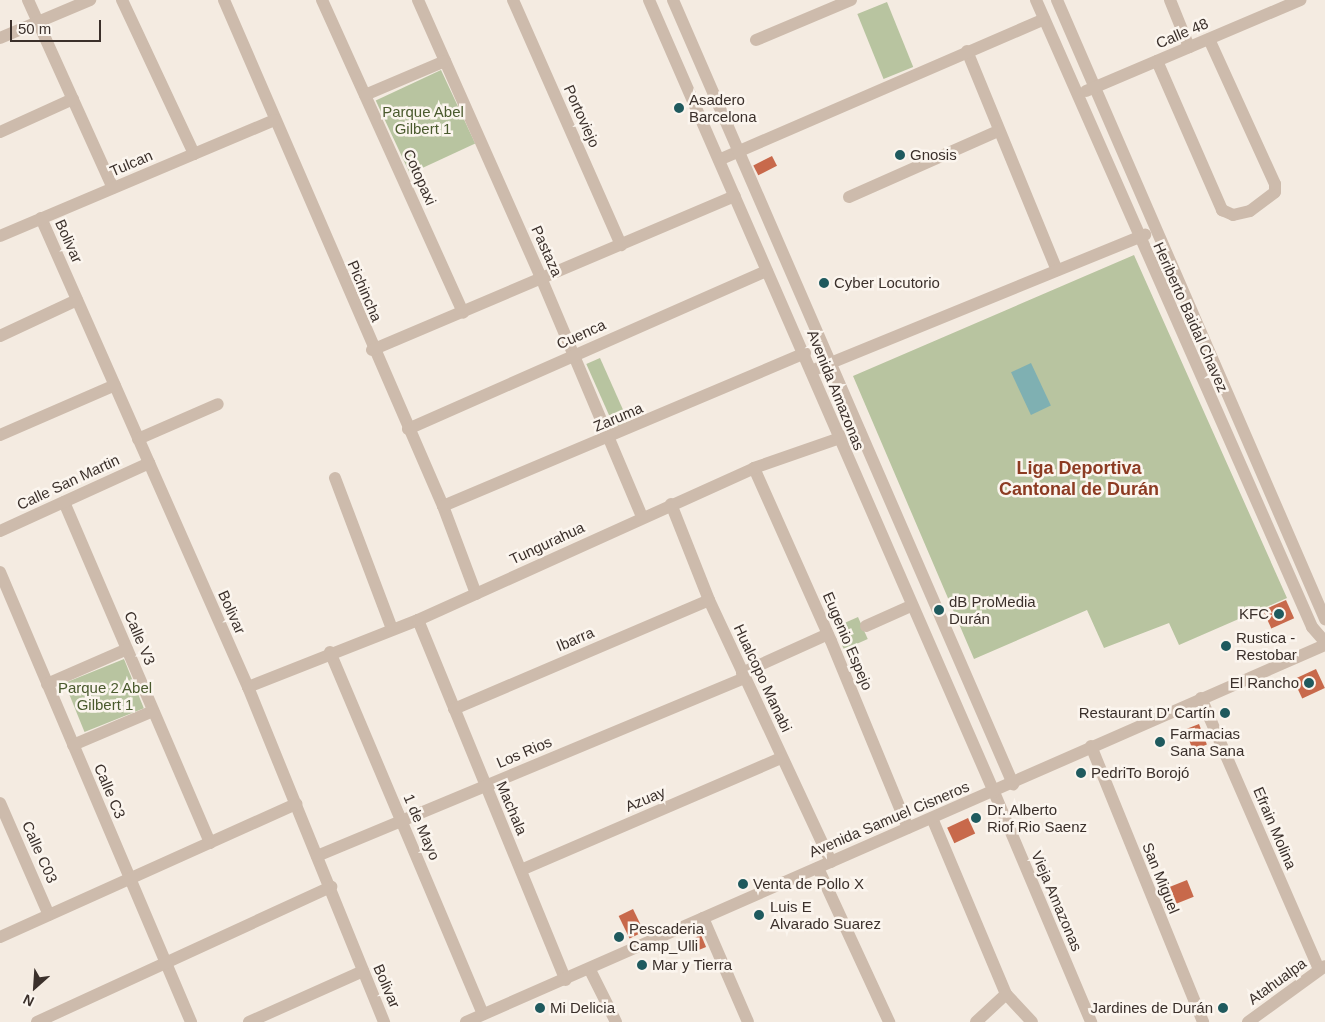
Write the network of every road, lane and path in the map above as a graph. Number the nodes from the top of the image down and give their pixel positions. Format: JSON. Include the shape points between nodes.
{"nodes":[{"id":1,"x":28,"y":0,"type":"edge"},
{"id":2,"x":90,"y":0,"type":"edge"},
{"id":3,"x":122,"y":0,"type":"edge"},
{"id":4,"x":322,"y":0,"type":"edge"},
{"id":5,"x":418,"y":0,"type":"edge"},
{"id":6,"x":513,"y":0,"type":"edge"},
{"id":7,"x":649,"y":0,"type":"edge"},
{"id":8,"x":674,"y":0,"type":"edge"},
{"id":9,"x":851,"y":0,"type":"edge"},
{"id":10,"x":1036,"y":0,"type":"edge"},
{"id":11,"x":1057,"y":0,"type":"edge"},
{"id":12,"x":1170,"y":0,"type":"edge"},
{"id":13,"x":1300,"y":0,"type":"edge"},
{"id":14,"x":227,"y":1,"type":"edge"},
{"id":15,"x":1044,"y":19,"type":"junction"},
{"id":16,"x":38,"y":21,"type":"junction"},
{"id":17,"x":0,"y":38,"type":"edge"},
{"id":18,"x":1209,"y":39,"type":"junction"},
{"id":19,"x":756,"y":40,"type":"dead end"},
{"id":20,"x":1189,"y":47,"type":"junction"},
{"id":21,"x":967,"y":51,"type":"junction"},
{"id":22,"x":445,"y":61,"type":"junction"},
{"id":23,"x":1157,"y":61,"type":"junction"},
{"id":24,"x":1093,"y":88,"type":"junction"},
{"id":25,"x":1077,"y":95,"type":"junction"},
{"id":26,"x":365,"y":96,"type":"junction"},
{"id":27,"x":73,"y":99,"type":"junction"},
{"id":28,"x":275,"y":120,"type":"junction"},
{"id":29,"x":998,"y":131,"type":"junction"},
{"id":30,"x":0,"y":132,"type":"edge"},
{"id":31,"x":740,"y":152,"type":"junction"},
{"id":32,"x":194,"y":154,"type":"junction"},
{"id":33,"x":721,"y":159,"type":"junction"},
{"id":34,"x":114,"y":188,"type":"junction"},
{"id":35,"x":735,"y":196,"type":"junction"},
{"id":36,"x":849,"y":197,"type":"dead end"},
{"id":37,"x":41,"y":218,"type":"junction"},
{"id":38,"x":1154,"y":231,"type":"junction"},
{"id":39,"x":0,"y":236,"type":"edge"},
{"id":40,"x":1138,"y":237,"type":"junction"},
{"id":41,"x":621,"y":245,"type":"junction"},
{"id":42,"x":1057,"y":270,"type":"junction"},
{"id":43,"x":767,"y":271,"type":"junction"},
{"id":44,"x":542,"y":280,"type":"junction"},
{"id":45,"x":77,"y":300,"type":"junction"},
{"id":46,"x":463,"y":313,"type":"junction"},
{"id":47,"x":0,"y":336,"type":"edge"},
{"id":48,"x":372,"y":350,"type":"junction"},
{"id":49,"x":804,"y":353,"type":"junction"},
{"id":50,"x":574,"y":355,"type":"junction"},
{"id":51,"x":832,"y":364,"type":"junction"},
{"id":52,"x":811,"y":371,"type":"junction"},
{"id":53,"x":115,"y":385,"type":"junction"},
{"id":54,"x":218,"y":404,"type":"dead end"},
{"id":55,"x":408,"y":429,"type":"junction"},
{"id":56,"x":860,"y":431,"type":"junction"},
{"id":57,"x":0,"y":435,"type":"edge"},
{"id":58,"x":138,"y":438,"type":"junction"},
{"id":59,"x":610,"y":438,"type":"junction"},
{"id":60,"x":839,"y":440,"type":"junction"},
{"id":61,"x":149,"y":463,"type":"junction"},
{"id":62,"x":754,"y":468,"type":"junction"},
{"id":63,"x":334,"y":478,"type":"dead end"},
{"id":64,"x":64,"y":502,"type":"junction"},
{"id":65,"x":670,"y":504,"type":"junction"},
{"id":66,"x":443,"y":506,"type":"junction"},
{"id":67,"x":642,"y":517,"type":"junction"},
{"id":68,"x":0,"y":531,"type":"edge"},
{"id":69,"x":0,"y":572,"type":"edge"},
{"id":70,"x":476,"y":594,"type":"junction"},
{"id":71,"x":710,"y":600,"type":"junction"},
{"id":72,"x":911,"y":606,"type":"junction"},
{"id":73,"x":1325,"y":619,"type":"edge"},
{"id":74,"x":418,"y":620,"type":"junction"},
{"id":75,"x":866,"y":626,"type":"dead end"},
{"id":76,"x":392,"y":629,"type":"junction"},
{"id":77,"x":828,"y":634,"type":"junction"},
{"id":78,"x":1325,"y":643,"type":"edge"},
{"id":79,"x":127,"y":650,"type":"junction"},
{"id":80,"x":330,"y":652,"type":"junction"},
{"id":81,"x":743,"y":675,"type":"junction"},
{"id":82,"x":47,"y":684,"type":"junction"},
{"id":83,"x":248,"y":687,"type":"junction"},
{"id":84,"x":1201,"y":698,"type":"junction"},
{"id":85,"x":454,"y":709,"type":"junction"},
{"id":86,"x":153,"y":711,"type":"junction"},
{"id":87,"x":73,"y":745,"type":"junction"},
{"id":88,"x":1092,"y":746,"type":"junction"},
{"id":89,"x":782,"y":758,"type":"junction"},
{"id":90,"x":1013,"y":784,"type":"junction"},
{"id":91,"x":485,"y":786,"type":"junction"},
{"id":92,"x":994,"y":792,"type":"junction"},
{"id":93,"x":0,"y":804,"type":"edge"},
{"id":94,"x":296,"y":804,"type":"junction"},
{"id":95,"x":932,"y":818,"type":"junction"},
{"id":96,"x":402,"y":821,"type":"junction"},
{"id":97,"x":908,"y":828,"type":"junction"},
{"id":98,"x":210,"y":843,"type":"junction"},
{"id":99,"x":317,"y":856,"type":"junction"},
{"id":100,"x":831,"y":862,"type":"junction"},
{"id":101,"x":818,"y":868,"type":"junction"},
{"id":102,"x":521,"y":870,"type":"junction"},
{"id":103,"x":129,"y":879,"type":"junction"},
{"id":104,"x":331,"y":886,"type":"junction"},
{"id":105,"x":49,"y":915,"type":"junction"},
{"id":106,"x":703,"y":918,"type":"junction"},
{"id":107,"x":0,"y":937,"type":"edge"},
{"id":108,"x":168,"y":964,"type":"junction"},
{"id":109,"x":1322,"y":968,"type":"edge"},
{"id":110,"x":590,"y":970,"type":"junction"},
{"id":111,"x":362,"y":971,"type":"junction"},
{"id":112,"x":566,"y":980,"type":"junction"},
{"id":113,"x":1006,"y":994,"type":"junction"},
{"id":114,"x":483,"y":1014,"type":"junction"},
{"id":115,"x":37,"y":1022,"type":"edge"},
{"id":116,"x":191,"y":1022,"type":"edge"},
{"id":117,"x":249,"y":1022,"type":"edge"},
{"id":118,"x":384,"y":1022,"type":"edge"},
{"id":119,"x":466,"y":1022,"type":"edge"},
{"id":120,"x":616,"y":1022,"type":"edge"},
{"id":121,"x":748,"y":1022,"type":"edge"},
{"id":122,"x":889,"y":1022,"type":"edge"},
{"id":123,"x":976,"y":1022,"type":"edge"},
{"id":124,"x":1032,"y":1022,"type":"edge"},
{"id":125,"x":1091,"y":1022,"type":"edge"},
{"id":126,"x":1203,"y":1022,"type":"edge"},
{"id":127,"x":1248,"y":1022,"type":"edge"}],
"edges":[{"from":1,"to":16,"type":"street"},
{"from":2,"to":16,"type":"street"},
{"from":3,"to":32,"type":"street"},
{"from":4,"to":26,"type":"street","name":"Cotopaxi"},
{"from":5,"to":22,"type":"street","name":"Pastaza"},
{"from":6,"to":41,"type":"street","name":"Portoviejo"},
{"from":7,"to":33,"type":"street","name":"Avenida Amazonas"},
{"from":8,"to":31,"type":"street","name":"Avenida Amazonas"},
{"from":9,"to":19,"type":"street"},
{"from":10,"to":15,"type":"street","name":"Heriberto Baidal Chavez"},
{"from":11,"to":24,"type":"street","name":"Heriberto Baidal Chavez"},
{"from":12,"to":20,"type":"street"},
{"from":13,"to":18,"type":"street","name":"Calle 48"},
{"from":14,"to":28,"type":"street","name":"Pichincha"},
{"from":15,"to":21,"type":"street"},
{"from":15,"to":25,"type":"street","name":"Heriberto Baidal Chavez"},
{"from":16,"to":17,"type":"street"},
{"from":16,"to":27,"type":"street"},
{"from":18,"to":20,"type":"street","name":"Calle 48"},
{"from":18,"to":23,"type":"street","via":[[1275,184],[1275,192],[1250,212],[1233,215],[1222,210]]},
{"from":20,"to":23,"type":"street","name":"Calle 48"},
{"from":21,"to":29,"type":"street"},
{"from":21,"to":31,"type":"street"},
{"from":22,"to":26,"type":"street"},
{"from":22,"to":44,"type":"street","name":"Pastaza"},
{"from":23,"to":24,"type":"street","name":"Calle 48"},
{"from":24,"to":25,"type":"street","name":"Calle 48"},
{"from":24,"to":38,"type":"street","name":"Heriberto Baidal Chavez"},
{"from":25,"to":40,"type":"street","name":"Heriberto Baidal Chavez"},
{"from":26,"to":46,"type":"street","name":"Cotopaxi"},
{"from":27,"to":30,"type":"street"},
{"from":27,"to":34,"type":"street"},
{"from":28,"to":32,"type":"street","name":"Tulcan"},
{"from":28,"to":48,"type":"street","name":"Pichincha"},
{"from":29,"to":36,"type":"street"},
{"from":29,"to":42,"type":"street"},
{"from":31,"to":33,"type":"street"},
{"from":31,"to":51,"type":"street","name":"Avenida Amazonas"},
{"from":32,"to":34,"type":"street","name":"Tulcan"},
{"from":33,"to":35,"type":"street","name":"Avenida Amazonas"},
{"from":34,"to":37,"type":"street","name":"Tulcan"},
{"from":35,"to":41,"type":"street"},
{"from":35,"to":43,"type":"street","name":"Avenida Amazonas"},
{"from":37,"to":39,"type":"street","name":"Tulcan"},
{"from":37,"to":45,"type":"street","name":"Bolivar"},
{"from":38,"to":40,"type":"street"},
{"from":38,"to":73,"type":"street","name":"Heriberto Baidal Chavez"},
{"from":40,"to":42,"type":"street"},
{"from":40,"to":78,"type":"street","name":"Heriberto Baidal Chavez","via":[[1312,627]]},
{"from":41,"to":44,"type":"street"},
{"from":42,"to":51,"type":"street"},
{"from":43,"to":49,"type":"street","name":"Avenida Amazonas"},
{"from":43,"to":50,"type":"street","name":"Cuenca"},
{"from":44,"to":46,"type":"street"},
{"from":44,"to":50,"type":"street","name":"Pastaza"},
{"from":45,"to":47,"type":"street"},
{"from":45,"to":53,"type":"street","name":"Bolivar"},
{"from":46,"to":48,"type":"street"},
{"from":48,"to":55,"type":"street","name":"Pichincha"},
{"from":49,"to":52,"type":"street","name":"Avenida Amazonas"},
{"from":49,"to":59,"type":"street","name":"Zaruma"},
{"from":50,"to":55,"type":"street","name":"Cuenca"},
{"from":50,"to":59,"type":"street","name":"Pastaza"},
{"from":51,"to":52,"type":"street"},
{"from":51,"to":56,"type":"street","name":"Avenida Amazonas"},
{"from":52,"to":60,"type":"street","name":"Avenida Amazonas"},
{"from":53,"to":57,"type":"street"},
{"from":53,"to":58,"type":"street","name":"Bolivar"},
{"from":54,"to":58,"type":"street"},
{"from":55,"to":66,"type":"street","name":"Pichincha"},
{"from":56,"to":60,"type":"street","name":"Tungurahua"},
{"from":56,"to":90,"type":"street","name":"Avenida Amazonas"},
{"from":58,"to":61,"type":"street","name":"Bolivar"},
{"from":59,"to":66,"type":"street","name":"Zaruma"},
{"from":59,"to":67,"type":"street","name":"Pastaza"},
{"from":60,"to":62,"type":"street","name":"Tungurahua"},
{"from":60,"to":72,"type":"street","name":"Avenida Amazonas"},
{"from":61,"to":64,"type":"street","name":"Calle San Martin"},
{"from":61,"to":83,"type":"street","name":"Bolivar"},
{"from":62,"to":65,"type":"street","name":"Tungurahua"},
{"from":62,"to":77,"type":"street","name":"Eugenio Espejo"},
{"from":63,"to":76,"type":"street"},
{"from":64,"to":68,"type":"street","name":"Calle San Martin"},
{"from":64,"to":79,"type":"street","name":"Calle V3"},
{"from":65,"to":67,"type":"street","name":"Tungurahua"},
{"from":65,"to":71,"type":"street","name":"Hualcopo Manabi"},
{"from":66,"to":70,"type":"street","name":"Pichincha"},
{"from":67,"to":70,"type":"street","name":"Tungurahua"},
{"from":69,"to":82,"type":"street","name":"Calle C3"},
{"from":70,"to":74,"type":"street","name":"Tungurahua"},
{"from":71,"to":81,"type":"street","name":"Hualcopo Manabi"},
{"from":71,"to":85,"type":"street","name":"Ibarra"},
{"from":72,"to":75,"type":"street"},
{"from":72,"to":92,"type":"street","name":"Avenida Amazonas"},
{"from":74,"to":76,"type":"street","name":"Tungurahua"},
{"from":74,"to":85,"type":"street","name":"Machala"},
{"from":76,"to":80,"type":"street","name":"Tungurahua"},
{"from":77,"to":81,"type":"street","name":"Los Rios"},
{"from":77,"to":97,"type":"street","name":"Eugenio Espejo"},
{"from":78,"to":84,"type":"street","name":"Avenida Samuel Cisneros"},
{"from":79,"to":82,"type":"street"},
{"from":79,"to":86,"type":"street","name":"Calle V3"},
{"from":80,"to":83,"type":"street","name":"Tungurahua"},
{"from":80,"to":96,"type":"street","name":"1 de Mayo"},
{"from":81,"to":89,"type":"street","name":"Hualcopo Manabi"},
{"from":81,"to":91,"type":"street","name":"Los Rios"},
{"from":82,"to":87,"type":"street","name":"Calle C3"},
{"from":83,"to":94,"type":"street","name":"Bolivar"},
{"from":84,"to":88,"type":"street","name":"Avenida Samuel Cisneros"},
{"from":84,"to":109,"type":"street","name":"Efrain Molina"},
{"from":85,"to":91,"type":"street","name":"Machala"},
{"from":86,"to":87,"type":"street"},
{"from":86,"to":98,"type":"street","name":"Calle V3"},
{"from":87,"to":103,"type":"street","name":"Calle C3"},
{"from":88,"to":90,"type":"street","name":"Avenida Samuel Cisneros"},
{"from":88,"to":126,"type":"street","name":"San Miguel"},
{"from":89,"to":100,"type":"street","name":"Hualcopo Manabi"},
{"from":89,"to":102,"type":"street","name":"Azuay"},
{"from":90,"to":92,"type":"street","name":"Avenida Samuel Cisneros"},
{"from":91,"to":96,"type":"street","name":"Los Rios"},
{"from":91,"to":102,"type":"street","name":"Machala"},
{"from":92,"to":95,"type":"street","name":"Avenida Samuel Cisneros"},
{"from":92,"to":125,"type":"street","name":"Vieja Amazonas"},
{"from":93,"to":105,"type":"street","name":"Calle C03"},
{"from":94,"to":98,"type":"street"},
{"from":94,"to":99,"type":"street","name":"Bolivar"},
{"from":95,"to":97,"type":"street","name":"Avenida Samuel Cisneros"},
{"from":95,"to":113,"type":"street"},
{"from":96,"to":99,"type":"street","name":"Los Rios"},
{"from":96,"to":114,"type":"street","name":"1 de Mayo"},
{"from":97,"to":100,"type":"street","name":"Avenida Samuel Cisneros"},
{"from":98,"to":103,"type":"street"},
{"from":99,"to":104,"type":"street","name":"Bolivar"},
{"from":100,"to":101,"type":"street","name":"Avenida Samuel Cisneros"},
{"from":101,"to":106,"type":"street","name":"Avenida Samuel Cisneros"},
{"from":101,"to":122,"type":"street"},
{"from":102,"to":112,"type":"street","name":"Machala"},
{"from":103,"to":105,"type":"street"},
{"from":103,"to":108,"type":"street","name":"Calle C3"},
{"from":104,"to":108,"type":"street"},
{"from":104,"to":111,"type":"street","name":"Bolivar"},
{"from":105,"to":107,"type":"street"},
{"from":106,"to":110,"type":"street","name":"Avenida Samuel Cisneros"},
{"from":106,"to":121,"type":"street"},
{"from":108,"to":115,"type":"street"},
{"from":108,"to":116,"type":"street","name":"Calle C3"},
{"from":109,"to":127,"type":"street","name":"Atahualpa"},
{"from":110,"to":112,"type":"street","name":"Avenida Samuel Cisneros"},
{"from":110,"to":120,"type":"street"},
{"from":111,"to":117,"type":"street"},
{"from":111,"to":118,"type":"street","name":"Bolivar"},
{"from":112,"to":114,"type":"street","name":"Avenida Samuel Cisneros"},
{"from":113,"to":123,"type":"street"},
{"from":113,"to":124,"type":"street"},
{"from":114,"to":119,"type":"street","name":"Avenida Samuel Cisneros"}]}
